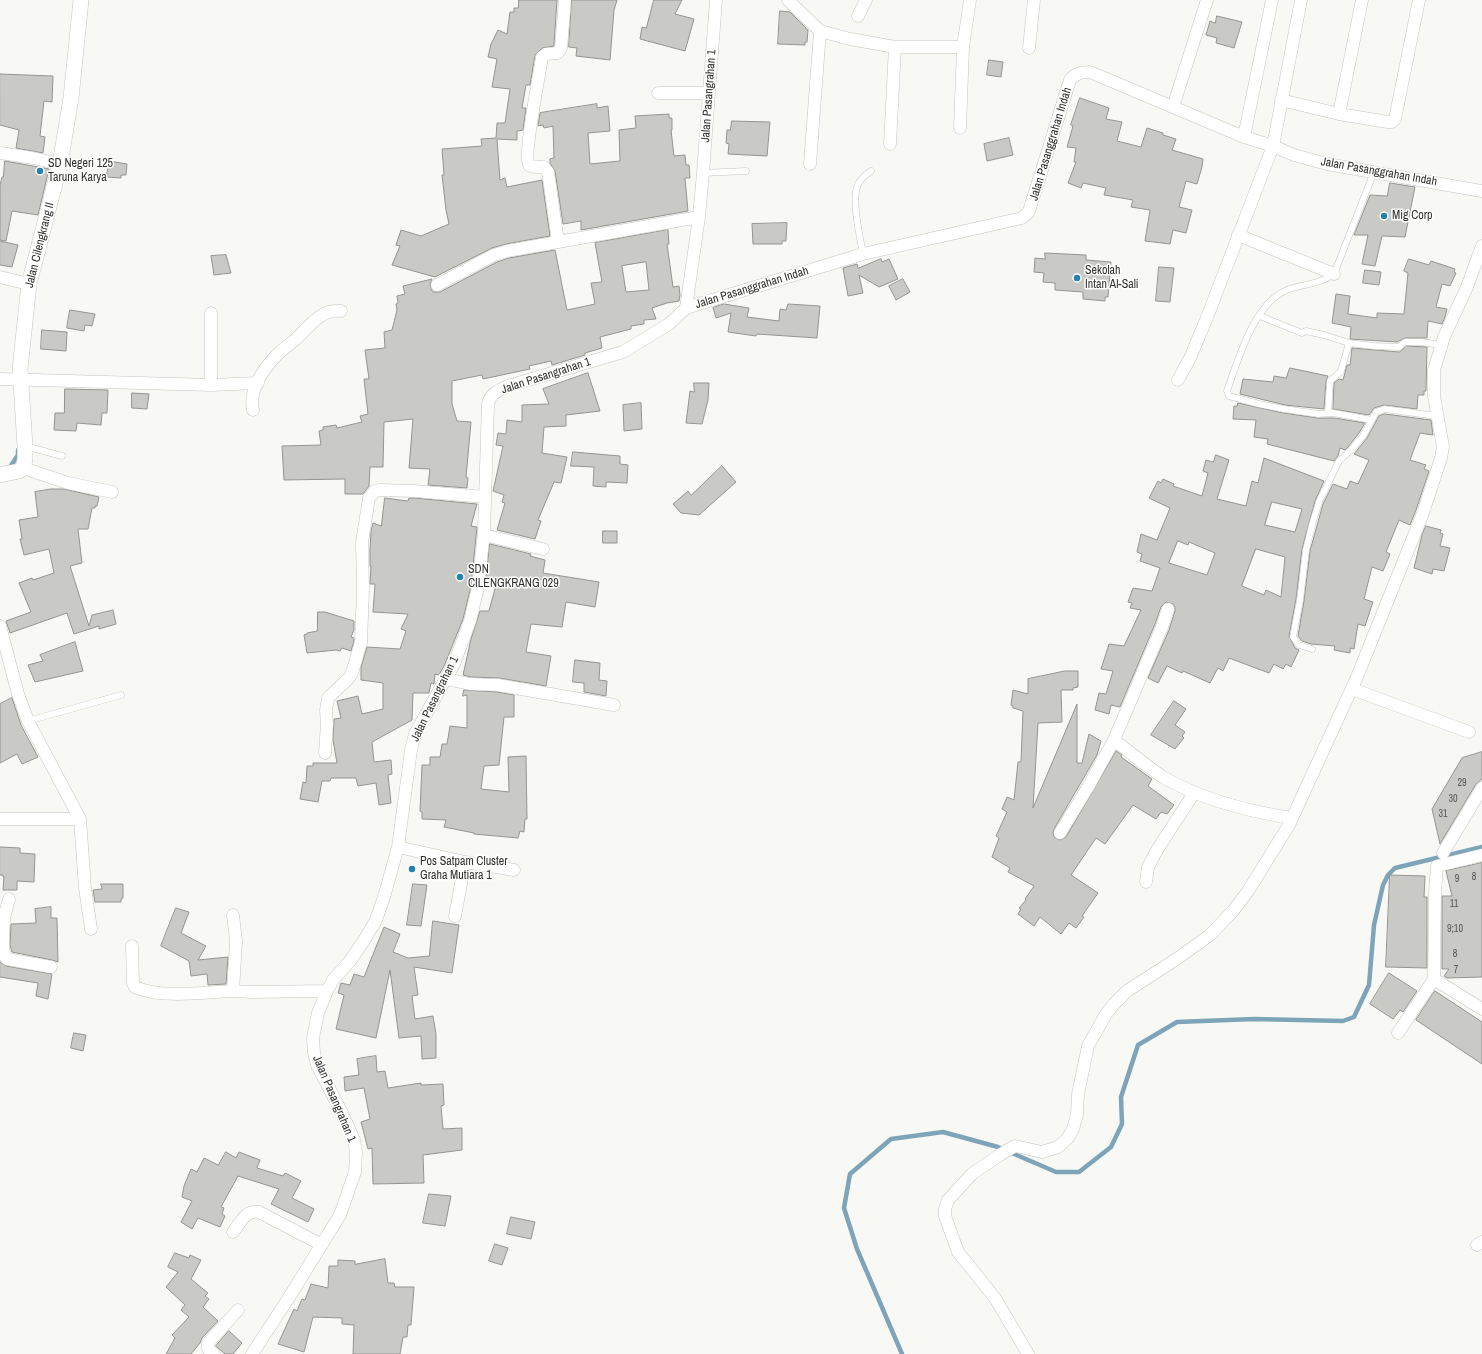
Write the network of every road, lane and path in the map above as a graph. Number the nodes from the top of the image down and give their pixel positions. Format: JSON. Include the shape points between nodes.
{"nodes":[{"id":1,"x":81,"y":0,"type":"edge"},
{"id":2,"x":566,"y":0,"type":"edge"},
{"id":3,"x":716,"y":0,"type":"edge"},
{"id":4,"x":788,"y":0,"type":"edge"},
{"id":5,"x":866,"y":0,"type":"edge"},
{"id":6,"x":970,"y":0,"type":"edge"},
{"id":7,"x":1034,"y":0,"type":"edge"},
{"id":8,"x":1207,"y":0,"type":"edge"},
{"id":9,"x":1272,"y":0,"type":"edge"},
{"id":10,"x":1301,"y":0,"type":"edge"},
{"id":11,"x":1362,"y":0,"type":"edge"},
{"id":12,"x":1420,"y":0,"type":"edge"},
{"id":13,"x":858,"y":16,"type":"dead end"},
{"id":14,"x":820,"y":31,"type":"junction"},
{"id":15,"x":895,"y":47,"type":"junction"},
{"id":16,"x":963,"y":47,"type":"junction"},
{"id":17,"x":1029,"y":48,"type":"dead end"},
{"id":18,"x":658,"y":93,"type":"dead end"},
{"id":19,"x":709,"y":93,"type":"junction"},
{"id":20,"x":1281,"y":100,"type":"junction"},
{"id":21,"x":1172,"y":107,"type":"junction"},
{"id":22,"x":1338,"y":114,"type":"junction"},
{"id":23,"x":960,"y":128,"type":"dead end"},
{"id":24,"x":1244,"y":137,"type":"junction"},
{"id":25,"x":890,"y":144,"type":"dead end"},
{"id":26,"x":1272,"y":146,"type":"junction"},
{"id":27,"x":0,"y":153,"type":"edge"},
{"id":28,"x":60,"y":164,"type":"junction"},
{"id":29,"x":810,"y":164,"type":"dead end"},
{"id":30,"x":746,"y":170,"type":"dead end"},
{"id":31,"x":871,"y":171,"type":"dead end"},
{"id":32,"x":1374,"y":172,"type":"junction"},
{"id":33,"x":703,"y":173,"type":"junction"},
{"id":34,"x":1482,"y":191,"type":"edge"},
{"id":35,"x":699,"y":218,"type":"junction"},
{"id":36,"x":1238,"y":235,"type":"junction"},
{"id":37,"x":558,"y":242,"type":"junction"},
{"id":38,"x":1482,"y":246,"type":"edge"},
{"id":39,"x":863,"y":254,"type":"junction"},
{"id":40,"x":1334,"y":274,"type":"junction"},
{"id":41,"x":0,"y":277,"type":"edge"},
{"id":42,"x":29,"y":284,"type":"junction"},
{"id":43,"x":437,"y":285,"type":"dead end"},
{"id":44,"x":686,"y":308,"type":"junction"},
{"id":45,"x":341,"y":311,"type":"dead end"},
{"id":46,"x":211,"y":313,"type":"dead end"},
{"id":47,"x":1260,"y":316,"type":"junction"},
{"id":48,"x":1349,"y":343,"type":"junction"},
{"id":49,"x":1441,"y":345,"type":"junction"},
{"id":50,"x":0,"y":379,"type":"edge"},
{"id":51,"x":20,"y":379,"type":"junction"},
{"id":52,"x":1178,"y":380,"type":"dead end"},
{"id":53,"x":258,"y":383,"type":"junction"},
{"id":54,"x":211,"y":385,"type":"junction"},
{"id":55,"x":253,"y":410,"type":"dead end"},
{"id":56,"x":1328,"y":413,"type":"junction"},
{"id":57,"x":1436,"y":416,"type":"junction"},
{"id":58,"x":1371,"y":420,"type":"junction"},
{"id":59,"x":26,"y":446,"type":"junction"},
{"id":60,"x":62,"y":456,"type":"dead end"},
{"id":61,"x":23,"y":468,"type":"junction"},
{"id":62,"x":0,"y":475,"type":"edge"},
{"id":63,"x":112,"y":492,"type":"dead end"},
{"id":64,"x":485,"y":497,"type":"junction"},
{"id":65,"x":484,"y":535,"type":"junction"},
{"id":66,"x":542,"y":549,"type":"dead end"},
{"id":67,"x":1168,"y":608,"type":"dead end"},
{"id":68,"x":0,"y":626,"type":"edge"},
{"id":69,"x":1312,"y":650,"type":"dead end"},
{"id":70,"x":5,"y":668,"type":"edge"},
{"id":71,"x":446,"y":680,"type":"junction"},
{"id":72,"x":1352,"y":688,"type":"junction"},
{"id":73,"x":121,"y":695,"type":"dead end"},
{"id":74,"x":614,"y":705,"type":"dead end"},
{"id":75,"x":28,"y":721,"type":"junction"},
{"id":76,"x":1469,"y":732,"type":"dead end"},
{"id":77,"x":1114,"y":740,"type":"junction"},
{"id":78,"x":325,"y":753,"type":"dead end"},
{"id":79,"x":1482,"y":788,"type":"edge"},
{"id":80,"x":1194,"y":793,"type":"junction"},
{"id":81,"x":1292,"y":818,"type":"junction"},
{"id":82,"x":0,"y":819,"type":"edge"},
{"id":83,"x":80,"y":819,"type":"junction"},
{"id":84,"x":1060,"y":833,"type":"dead end"},
{"id":85,"x":398,"y":848,"type":"junction"},
{"id":86,"x":1443,"y":853,"type":"dead end"},
{"id":87,"x":1482,"y":855,"type":"edge"},
{"id":88,"x":465,"y":862,"type":"junction"},
{"id":89,"x":514,"y":870,"type":"dead end"},
{"id":90,"x":1146,"y":882,"type":"dead end"},
{"id":91,"x":9,"y":898,"type":"dead end"},
{"id":92,"x":233,"y":915,"type":"dead end"},
{"id":93,"x":455,"y":916,"type":"dead end"},
{"id":94,"x":2,"y":918,"type":"edge"},
{"id":95,"x":91,"y":929,"type":"dead end"},
{"id":96,"x":132,"y":946,"type":"dead end"},
{"id":97,"x":51,"y":967,"type":"dead end"},
{"id":98,"x":1434,"y":979,"type":"junction"},
{"id":99,"x":233,"y":991,"type":"junction"},
{"id":100,"x":326,"y":991,"type":"junction"},
{"id":101,"x":1482,"y":1009,"type":"edge"},
{"id":102,"x":1398,"y":1033,"type":"dead end"},
{"id":103,"x":233,"y":1232,"type":"dead end"},
{"id":104,"x":322,"y":1245,"type":"junction"},
{"id":105,"x":238,"y":1310,"type":"dead end"},
{"id":106,"x":214,"y":1354,"type":"edge"},
{"id":107,"x":252,"y":1354,"type":"edge"},
{"id":108,"x":1028,"y":1354,"type":"edge"}],
"edges":[{"from":1,"to":28,"type":"street","name":"Jalan Cilengkrang II"},
{"from":2,"to":37,"type":"street","via":[[561,48],[558,53],[542,57],[528,161],[530,166],[542,166],[548,172]]},
{"from":3,"to":19,"type":"street","name":"Jalan Pasangrahan 1"},
{"from":4,"to":14,"type":"street"},
{"from":5,"to":13,"type":"street"},
{"from":6,"to":16,"type":"street"},
{"from":7,"to":17,"type":"street"},
{"from":8,"to":21,"type":"street"},
{"from":9,"to":24,"type":"street"},
{"from":10,"to":20,"type":"street"},
{"from":11,"to":22,"type":"street"},
{"from":12,"to":22,"type":"street","via":[[1395,119],[1388,122]]},
{"from":14,"to":15,"type":"street"},
{"from":14,"to":29,"type":"street"},
{"from":15,"to":16,"type":"street"},
{"from":15,"to":25,"type":"street"},
{"from":16,"to":23,"type":"street"},
{"from":18,"to":19,"type":"street"},
{"from":19,"to":33,"type":"street","name":"Jalan Pasangrahan 1"},
{"from":20,"to":22,"type":"street"},
{"from":20,"to":26,"type":"street"},
{"from":21,"to":24,"type":"street","name":"Jalan Pasanggrahan Indah"},
{"from":21,"to":39,"type":"street","name":"Jalan Pasanggrahan Indah","via":[[1090,72],[1076,74],[1070,80],[1028,213],[1011,221]]},
{"from":24,"to":26,"type":"street","name":"Jalan Pasanggrahan Indah"},
{"from":26,"to":32,"type":"street","name":"Jalan Pasanggrahan Indah","via":[[1328,164]]},
{"from":26,"to":36,"type":"street"},
{"from":27,"to":28,"type":"street"},
{"from":28,"to":42,"type":"street","name":"Jalan Cilengkrang II"},
{"from":30,"to":33,"type":"lane"},
{"from":31,"to":39,"type":"lane","via":[[863,177],[857,187],[856,208]]},
{"from":32,"to":34,"type":"street","name":"Jalan Pasanggrahan Indah"},
{"from":32,"to":40,"type":"lane"},
{"from":33,"to":35,"type":"street","name":"Jalan Pasangrahan 1"},
{"from":35,"to":37,"type":"street"},
{"from":35,"to":44,"type":"street","name":"Jalan Pasangrahan 1"},
{"from":36,"to":40,"type":"street"},
{"from":36,"to":52,"type":"street","via":[[1190,358]]},
{"from":37,"to":43,"type":"street","via":[[494,255]]},
{"from":38,"to":49,"type":"street"},
{"from":39,"to":44,"type":"street","name":"Jalan Pasanggrahan Indah"},
{"from":40,"to":47,"type":"lane","via":[[1318,283],[1288,289],[1279,294]]},
{"from":41,"to":42,"type":"street"},
{"from":42,"to":51,"type":"street","name":"Jalan Cilengkrang II"},
{"from":44,"to":64,"type":"street","name":"Jalan Pasangrahan 1","via":[[669,324],[623,352],[508,386],[491,395],[488,404]]},
{"from":45,"to":53,"type":"street","via":[[335,310],[324,314],[311,324],[275,356]]},
{"from":46,"to":54,"type":"street"},
{"from":47,"to":48,"type":"lane","via":[[1302,333],[1306,331]]},
{"from":47,"to":56,"type":"lane","via":[[1248,335],[1227,391],[1229,396],[1259,404],[1318,414]]},
{"from":48,"to":49,"type":"lane","via":[[1399,347],[1405,342]]},
{"from":48,"to":56,"type":"lane","via":[[1341,371],[1330,381]]},
{"from":49,"to":57,"type":"street","via":[[1434,370]]},
{"from":50,"to":51,"type":"street"},
{"from":51,"to":54,"type":"street"},
{"from":51,"to":59,"type":"street","name":"Jalan Cilengkrang II"},
{"from":53,"to":54,"type":"street"},
{"from":53,"to":55,"type":"street","via":[[252,398]]},
{"from":56,"to":58,"type":"lane"},
{"from":57,"to":58,"type":"lane","via":[[1385,409],[1376,412]]},
{"from":57,"to":72,"type":"street","via":[[1440,425],[1442,458],[1423,513]]},
{"from":58,"to":69,"type":"lane","via":[[1363,436],[1339,461],[1319,502],[1312,525],[1294,637],[1299,645]]},
{"from":59,"to":60,"type":"lane"},
{"from":59,"to":61,"type":"street","name":"Jalan Cilengkrang II"},
{"from":61,"to":62,"type":"street","via":[[17,472]]},
{"from":61,"to":63,"type":"street","via":[[68,483]]},
{"from":64,"to":65,"type":"street","name":"Jalan Pasangrahan 1"},
{"from":64,"to":78,"type":"street","via":[[380,490],[375,491],[369,498],[362,542],[361,642],[352,673],[328,698]]},
{"from":65,"to":66,"type":"street"},
{"from":65,"to":71,"type":"street","name":"Jalan Pasangrahan 1","via":[[478,587],[470,621]]},
{"from":67,"to":77,"type":"street"},
{"from":68,"to":70,"type":"street"},
{"from":70,"to":75,"type":"street"},
{"from":71,"to":74,"type":"street","via":[[498,685]]},
{"from":71,"to":85,"type":"street","name":"Jalan Pasangrahan 1","via":[[415,734]]},
{"from":72,"to":76,"type":"street"},
{"from":72,"to":81,"type":"street"},
{"from":73,"to":75,"type":"lane"},
{"from":75,"to":83,"type":"street"},
{"from":77,"to":80,"type":"street","via":[[1163,776]]},
{"from":77,"to":84,"type":"street"},
{"from":79,"to":86,"type":"street"},
{"from":80,"to":81,"type":"street","via":[[1257,812]]},
{"from":80,"to":90,"type":"street","via":[[1157,850],[1148,867]]},
{"from":81,"to":108,"type":"street","via":[[1233,911],[1178,958],[1127,991],[1106,1014],[1088,1046],[1078,1094],[1077,1115],[1068,1138],[1058,1147],[1042,1152],[1015,1146],[972,1174],[948,1200],[945,1216],[958,1252],[994,1298]]},
{"from":82,"to":83,"type":"street"},
{"from":83,"to":95,"type":"street"},
{"from":85,"to":88,"type":"street"},
{"from":85,"to":100,"type":"street","name":"Jalan Pasangrahan 1","via":[[376,920],[350,961]]},
{"from":87,"to":98,"type":"street","via":[[1437,866]]},
{"from":88,"to":89,"type":"street"},
{"from":88,"to":93,"type":"street"},
{"from":91,"to":94,"type":"street"},
{"from":92,"to":99,"type":"street","via":[[236,941]]},
{"from":94,"to":97,"type":"street","via":[[5,958]]},
{"from":96,"to":99,"type":"street","via":[[133,982],[135,987],[141,990],[159,994]]},
{"from":98,"to":101,"type":"street"},
{"from":98,"to":102,"type":"street"},
{"from":99,"to":100,"type":"street"},
{"from":100,"to":104,"type":"street","name":"Jalan Pasangrahan 1","via":[[318,1013],[314,1053],[317,1065],[354,1140],[356,1152],[355,1172],[347,1197],[340,1215]]},
{"from":103,"to":104,"type":"street","via":[[247,1213],[259,1212]]},
{"from":104,"to":107,"type":"street","name":"Jalan Pasangrahan 1"},
{"from":105,"to":106,"type":"street","via":[[208,1343],[208,1348]]}]}
